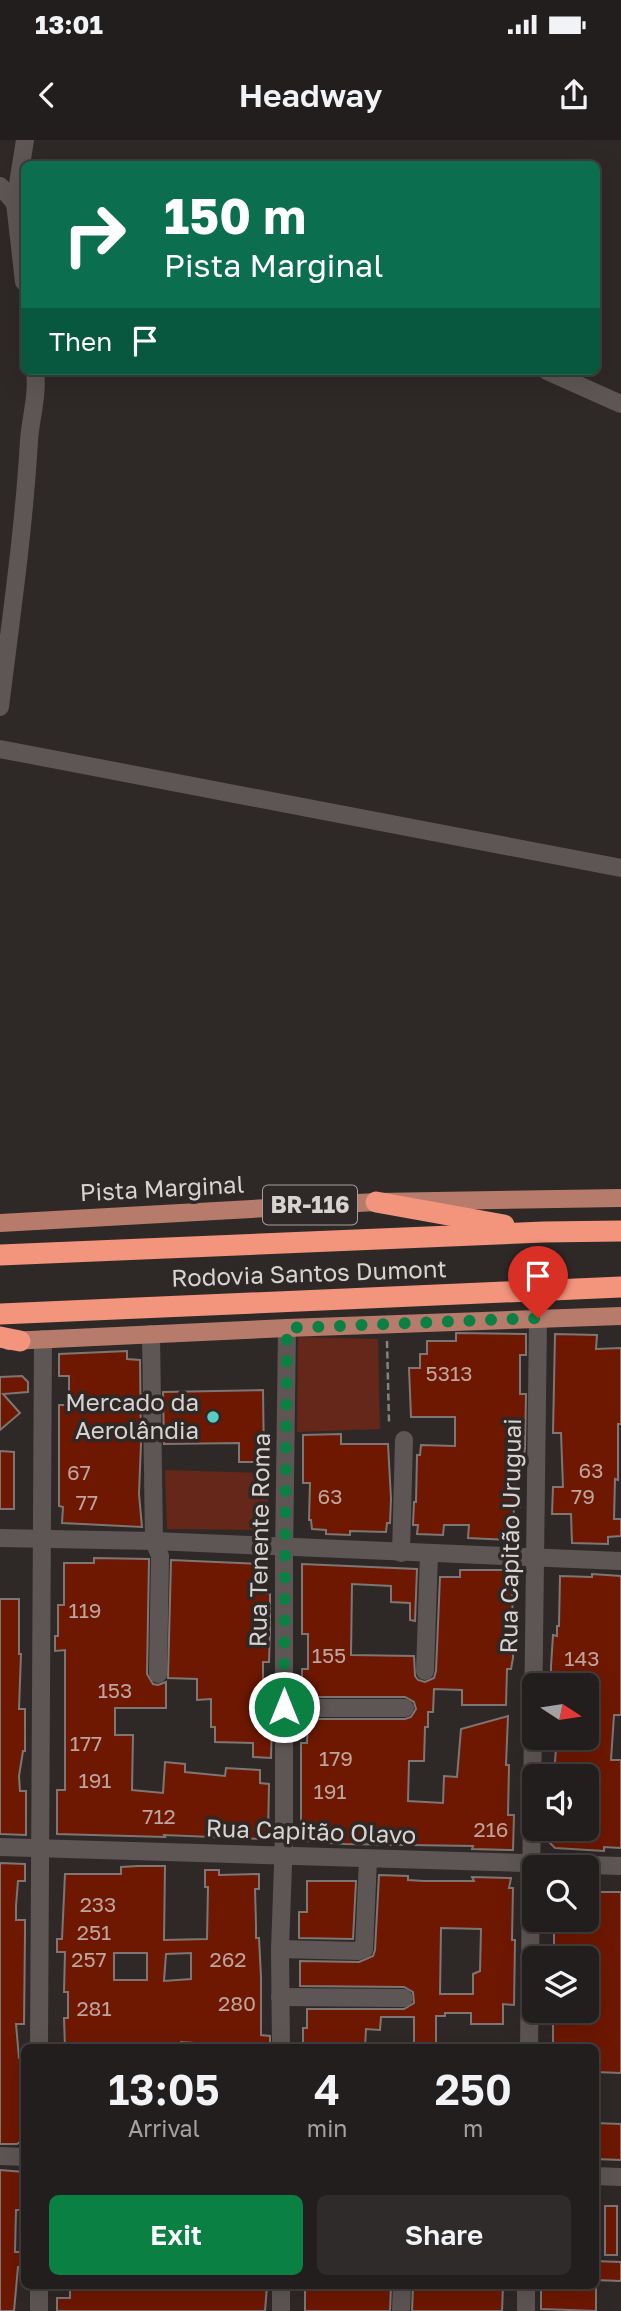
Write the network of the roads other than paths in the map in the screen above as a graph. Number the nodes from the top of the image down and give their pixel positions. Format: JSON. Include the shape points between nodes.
{"nodes":[{"id":1,"x":25,"y":140,"type":"edge"},
{"id":2,"x":22,"y":161,"type":"edge"},
{"id":3,"x":21,"y":166,"type":"edge"},
{"id":4,"x":0,"y":186,"type":"edge"},
{"id":5,"x":15,"y":204,"type":"junction"},
{"id":6,"x":21,"y":256,"type":"edge"},
{"id":7,"x":35,"y":375,"type":"edge"},
{"id":8,"x":556,"y":375,"type":"edge"},
{"id":9,"x":621,"y":404,"type":"edge"},
{"id":10,"x":0,"y":707,"type":"edge"},
{"id":11,"x":0,"y":749,"type":"edge"},
{"id":12,"x":621,"y":868,"type":"edge"},
{"id":13,"x":621,"y":1198,"type":"edge"},
{"id":14,"x":376,"y":1202,"type":"junction"},
{"id":15,"x":0,"y":1223,"type":"edge"},
{"id":16,"x":621,"y":1231,"type":"edge"},
{"id":17,"x":544,"y":1232,"type":"junction"},
{"id":18,"x":0,"y":1255,"type":"edge"},
{"id":19,"x":621,"y":1287,"type":"edge"},
{"id":20,"x":0,"y":1314,"type":"edge"},
{"id":21,"x":621,"y":1315,"type":"edge"},
{"id":22,"x":538,"y":1318,"type":"junction"},
{"id":23,"x":287,"y":1328,"type":"junction"},
{"id":24,"x":151,"y":1334,"type":"junction"},
{"id":25,"x":43,"y":1339,"type":"junction"},
{"id":26,"x":7,"y":1340,"type":"edge"},
{"id":27,"x":404,"y":1440,"type":"dead end"},
{"id":28,"x":0,"y":1538,"type":"edge"},
{"id":29,"x":41,"y":1540,"type":"junction"},
{"id":30,"x":154,"y":1541,"type":"junction"},
{"id":31,"x":284,"y":1548,"type":"junction"},
{"id":32,"x":401,"y":1553,"type":"junction"},
{"id":33,"x":429,"y":1554,"type":"junction"},
{"id":34,"x":535,"y":1559,"type":"junction"},
{"id":35,"x":621,"y":1561,"type":"edge"},
{"id":36,"x":425,"y":1671,"type":"dead end"},
{"id":37,"x":158,"y":1674,"type":"dead end"},
{"id":38,"x":284,"y":1707,"type":"junction"},
{"id":39,"x":405,"y":1708,"type":"dead end"},
{"id":40,"x":0,"y":1847,"type":"edge"},
{"id":41,"x":40,"y":1849,"type":"junction"},
{"id":42,"x":532,"y":1855,"type":"edge"},
{"id":43,"x":284,"y":1856,"type":"junction"},
{"id":44,"x":368,"y":1860,"type":"junction"},
{"id":45,"x":522,"y":1862,"type":"edge"},
{"id":46,"x":599,"y":1865,"type":"edge"},
{"id":47,"x":621,"y":1866,"type":"edge"},
{"id":48,"x":531,"y":1932,"type":"edge"},
{"id":49,"x":280,"y":1949,"type":"junction"},
{"id":50,"x":280,"y":1997,"type":"junction"},
{"id":51,"x":404,"y":1998,"type":"dead end"},
{"id":52,"x":39,"y":2044,"type":"edge"},
{"id":53,"x":281,"y":2044,"type":"edge"},
{"id":54,"x":530,"y":2044,"type":"edge"},
{"id":55,"x":0,"y":2156,"type":"edge"},
{"id":56,"x":21,"y":2157,"type":"edge"},
{"id":57,"x":599,"y":2176,"type":"edge"},
{"id":58,"x":621,"y":2177,"type":"edge"},
{"id":59,"x":39,"y":2289,"type":"edge"},
{"id":60,"x":281,"y":2289,"type":"edge"},
{"id":61,"x":402,"y":2289,"type":"edge"},
{"id":62,"x":526,"y":2289,"type":"edge"},
{"id":63,"x":39,"y":2311,"type":"edge"},
{"id":64,"x":281,"y":2311,"type":"edge"},
{"id":65,"x":401,"y":2311,"type":"edge"},
{"id":66,"x":526,"y":2311,"type":"edge"}],
"edges":[{"from":1,"to":2,"type":"street"},
{"from":3,"to":5,"type":"street"},
{"from":4,"to":5,"type":"street"},
{"from":5,"to":6,"type":"street"},
{"from":7,"to":10,"type":"street"},
{"from":8,"to":9,"type":"street"},
{"from":11,"to":12,"type":"street"},
{"from":13,"to":14,"type":"main road","name":"Pista Marginal","number":"BR-116"},
{"from":14,"to":15,"type":"main road","name":"Pista Marginal","number":"BR-116"},
{"from":14,"to":17,"type":"highway"},
{"from":16,"to":17,"type":"highway","name":"Rodovia Santos Dumont","number":"BR-116"},
{"from":17,"to":18,"type":"highway","name":"Rodovia Santos Dumont","number":"BR-116"},
{"from":19,"to":20,"type":"highway","name":"Rodovia Santos Dumont"},
{"from":21,"to":22,"type":"main road"},
{"from":22,"to":23,"type":"main road"},
{"from":22,"to":34,"type":"street","name":"Rua Capitão Uruguai"},
{"from":23,"to":24,"type":"main road"},
{"from":23,"to":31,"type":"street","name":"Rua Tenente Roma"},
{"from":24,"to":25,"type":"main road"},
{"from":24,"to":30,"type":"street"},
{"from":25,"to":26,"type":"main road"},
{"from":25,"to":29,"type":"street"},
{"from":27,"to":32,"type":"street"},
{"from":28,"to":29,"type":"street"},
{"from":29,"to":30,"type":"street"},
{"from":29,"to":41,"type":"street"},
{"from":30,"to":31,"type":"street"},
{"from":30,"to":37,"type":"street","via":[[160,1556]]},
{"from":31,"to":32,"type":"street"},
{"from":31,"to":38,"type":"street","name":"Rua Tenente Roma"},
{"from":32,"to":33,"type":"street"},
{"from":33,"to":34,"type":"street"},
{"from":33,"to":36,"type":"street"},
{"from":34,"to":35,"type":"street"},
{"from":34,"to":42,"type":"street","name":"Rua Capitão Uruguai"},
{"from":38,"to":39,"type":"street"},
{"from":38,"to":43,"type":"street","name":"Rua Tenente Roma"},
{"from":40,"to":41,"type":"street","name":"Rua Capitão Olavo"},
{"from":41,"to":43,"type":"street","name":"Rua Capitão Olavo"},
{"from":41,"to":52,"type":"street"},
{"from":43,"to":44,"type":"street","name":"Rua Capitão Olavo"},
{"from":43,"to":49,"type":"street","name":"Rua Tenente Roma"},
{"from":44,"to":45,"type":"street","name":"Rua Capitão Olavo"},
{"from":44,"to":49,"type":"street","via":[[363,1949]]},
{"from":46,"to":47,"type":"street","name":"Rua Capitão Olavo"},
{"from":48,"to":54,"type":"street","name":"Rua Capitão Uruguai"},
{"from":49,"to":50,"type":"street","name":"Rua Tenente Roma"},
{"from":50,"to":51,"type":"street"},
{"from":50,"to":53,"type":"street","name":"Rua Tenente Roma"},
{"from":55,"to":56,"type":"street"},
{"from":57,"to":58,"type":"street"},
{"from":59,"to":63,"type":"street"},
{"from":60,"to":64,"type":"street"},
{"from":61,"to":65,"type":"street"},
{"from":62,"to":66,"type":"street"}]}
